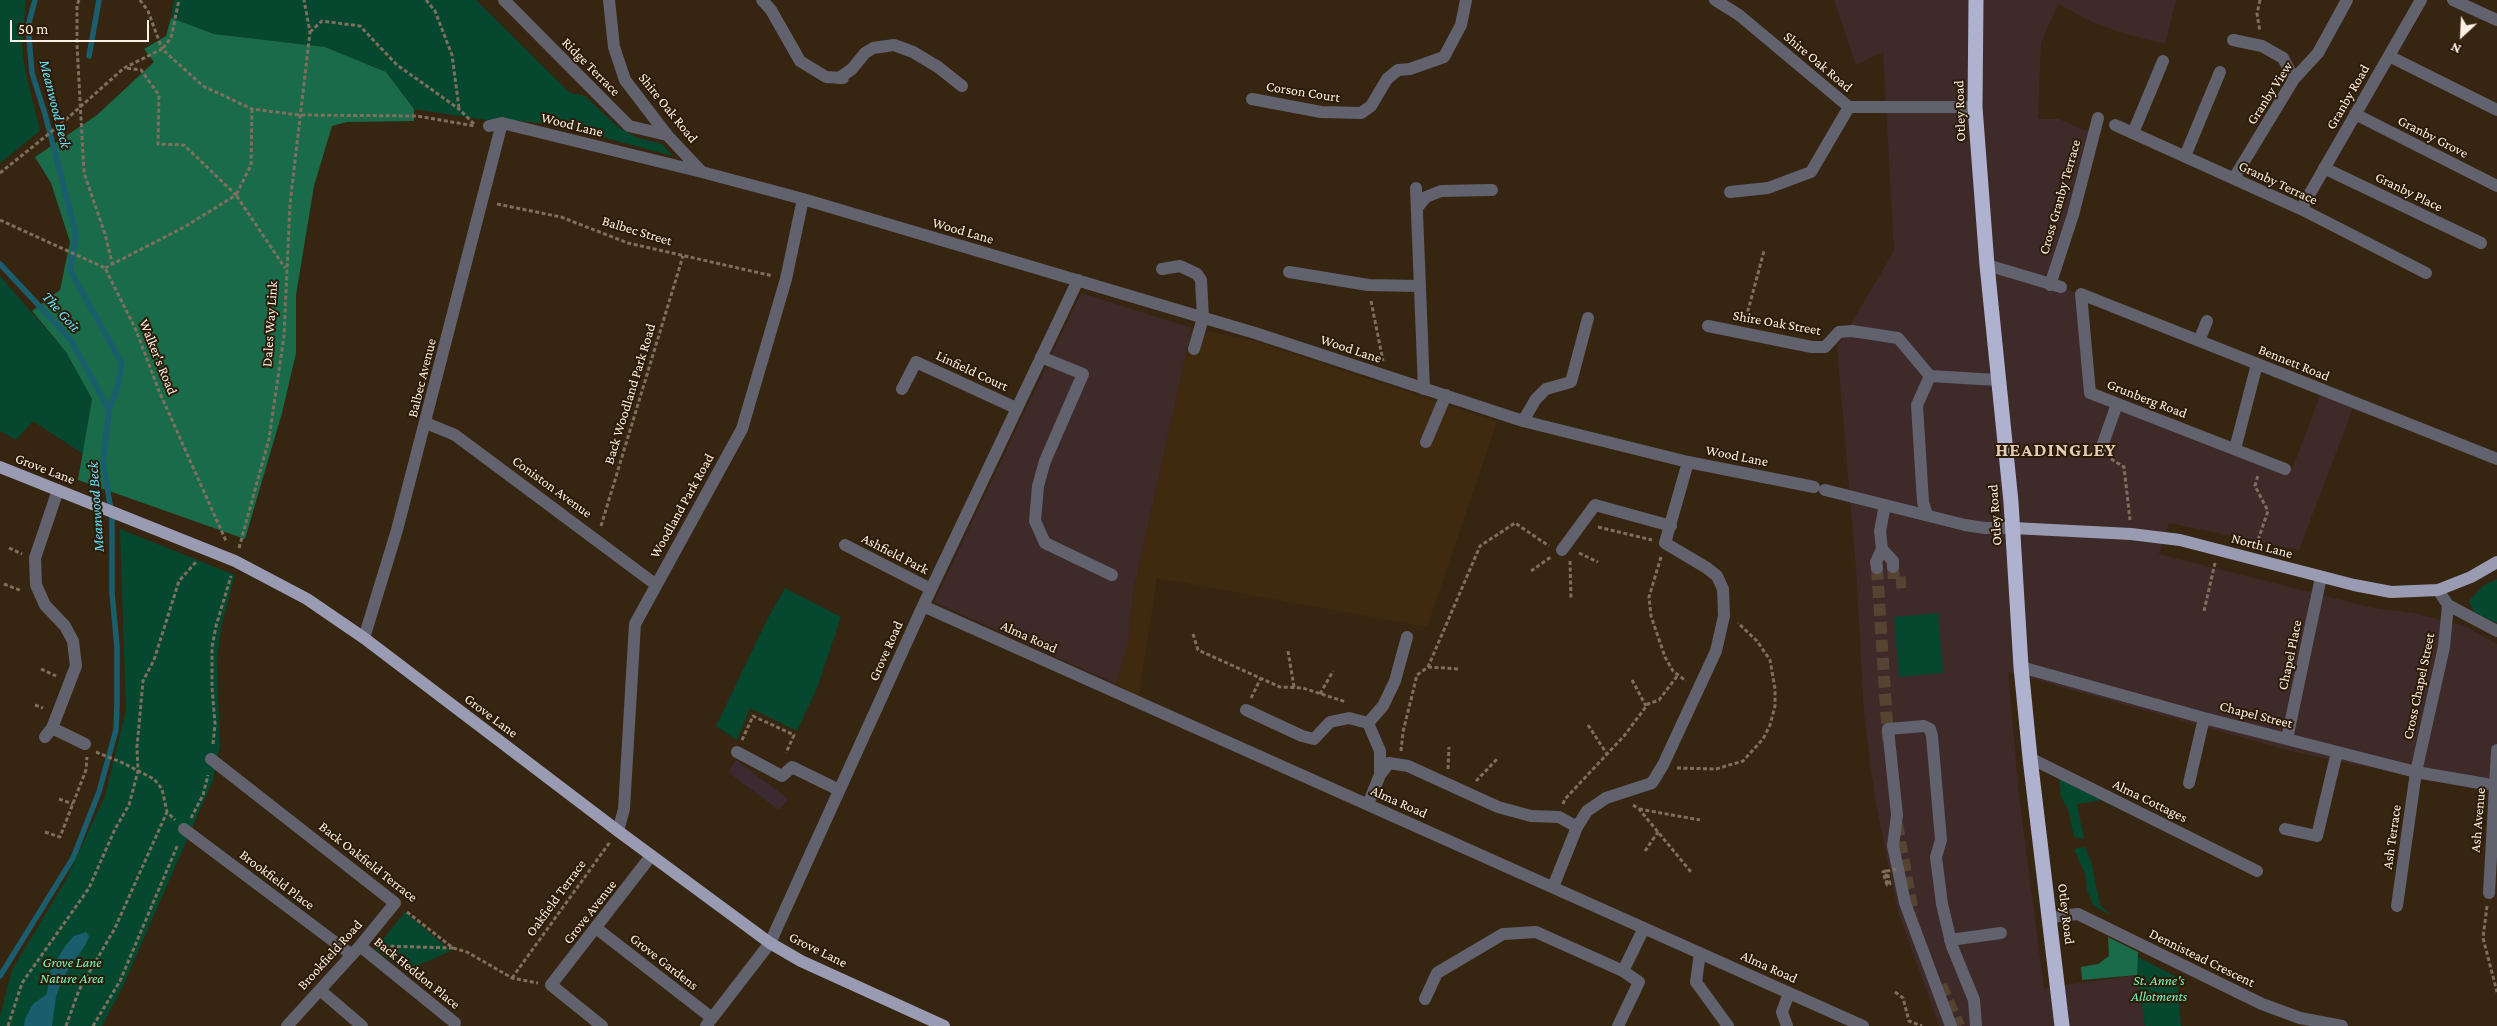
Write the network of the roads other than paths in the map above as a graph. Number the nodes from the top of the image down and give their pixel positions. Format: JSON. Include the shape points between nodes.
{"nodes":[{"id":1,"x":504,"y":0,"type":"edge"},
{"id":2,"x":609,"y":0,"type":"edge"},
{"id":3,"x":762,"y":0,"type":"edge"},
{"id":4,"x":1466,"y":0,"type":"edge"},
{"id":5,"x":1715,"y":0,"type":"edge"},
{"id":6,"x":1976,"y":0,"type":"edge"},
{"id":7,"x":2347,"y":0,"type":"edge"},
{"id":8,"x":2421,"y":0,"type":"edge"},
{"id":9,"x":2453,"y":0,"type":"edge"},
{"id":10,"x":2497,"y":20,"type":"edge"},
{"id":11,"x":2233,"y":40,"type":"dead end"},
{"id":12,"x":2389,"y":56,"type":"junction"},
{"id":13,"x":2163,"y":61,"type":"dead end"},
{"id":14,"x":2220,"y":72,"type":"dead end"},
{"id":15,"x":2294,"y":79,"type":"junction"},
{"id":16,"x":962,"y":86,"type":"dead end"},
{"id":17,"x":1252,"y":99,"type":"dead end"},
{"id":18,"x":1849,"y":107,"type":"junction"},
{"id":19,"x":1975,"y":107,"type":"junction"},
{"id":20,"x":2497,"y":110,"type":"edge"},
{"id":21,"x":2355,"y":114,"type":"junction"},
{"id":22,"x":2103,"y":120,"type":"joint"},
{"id":23,"x":502,"y":123,"type":"junction"},
{"id":24,"x":488,"y":126,"type":"road end"},
{"id":25,"x":2133,"y":133,"type":"junction"},
{"id":26,"x":667,"y":135,"type":"junction"},
{"id":27,"x":2185,"y":156,"type":"junction"},
{"id":28,"x":2324,"y":168,"type":"junction"},
{"id":29,"x":702,"y":172,"type":"junction"},
{"id":30,"x":2234,"y":178,"type":"junction"},
{"id":31,"x":2497,"y":186,"type":"edge"},
{"id":32,"x":1416,"y":188,"type":"dead end"},
{"id":33,"x":1492,"y":190,"type":"dead end"},
{"id":34,"x":1730,"y":192,"type":"dead end"},
{"id":35,"x":803,"y":199,"type":"junction"},
{"id":36,"x":1417,"y":208,"type":"junction"},
{"id":37,"x":2301,"y":209,"type":"junction"},
{"id":38,"x":2480,"y":244,"type":"dead end"},
{"id":39,"x":1987,"y":265,"type":"junction"},
{"id":40,"x":1162,"y":269,"type":"dead end"},
{"id":41,"x":1289,"y":272,"type":"dead end"},
{"id":42,"x":2426,"y":273,"type":"dead end"},
{"id":43,"x":1078,"y":280,"type":"junction"},
{"id":44,"x":1420,"y":286,"type":"junction"},
{"id":45,"x":2081,"y":294,"type":"joint"},
{"id":46,"x":1203,"y":318,"type":"junction"},
{"id":47,"x":1588,"y":318,"type":"dead end"},
{"id":48,"x":2207,"y":321,"type":"dead end"},
{"id":49,"x":1708,"y":326,"type":"dead end"},
{"id":50,"x":2199,"y":341,"type":"junction"},
{"id":51,"x":1194,"y":349,"type":"dead end"},
{"id":52,"x":1041,"y":357,"type":"junction"},
{"id":53,"x":2257,"y":364,"type":"junction"},
{"id":54,"x":1930,"y":376,"type":"junction"},
{"id":55,"x":1997,"y":380,"type":"junction"},
{"id":56,"x":1424,"y":389,"type":"junction"},
{"id":57,"x":902,"y":390,"type":"dead end"},
{"id":58,"x":1446,"y":395,"type":"junction"},
{"id":59,"x":2117,"y":404,"type":"junction"},
{"id":60,"x":1016,"y":408,"type":"junction"},
{"id":61,"x":1523,"y":421,"type":"junction"},
{"id":62,"x":426,"y":423,"type":"junction"},
{"id":63,"x":1426,"y":442,"type":"dead end"},
{"id":64,"x":2235,"y":449,"type":"junction"},
{"id":65,"x":2100,"y":452,"type":"road end"},
{"id":66,"x":2497,"y":459,"type":"edge"},
{"id":67,"x":1688,"y":462,"type":"junction"},
{"id":68,"x":0,"y":468,"type":"edge"},
{"id":69,"x":2285,"y":469,"type":"dead end"},
{"id":70,"x":58,"y":490,"type":"junction"},
{"id":71,"x":1885,"y":505,"type":"junction"},
{"id":72,"x":1927,"y":515,"type":"junction"},
{"id":73,"x":1671,"y":526,"type":"junction"},
{"id":74,"x":2013,"y":528,"type":"junction"},
{"id":75,"x":845,"y":545,"type":"dead end"},
{"id":76,"x":1882,"y":549,"type":"junction"},
{"id":77,"x":1559,"y":552,"type":"road end"},
{"id":78,"x":2497,"y":562,"type":"edge"},
{"id":79,"x":1893,"y":567,"type":"tunnel mouth"},
{"id":80,"x":1877,"y":568,"type":"tunnel mouth"},
{"id":81,"x":1112,"y":575,"type":"dead end"},
{"id":82,"x":2322,"y":577,"type":"junction"},
{"id":83,"x":656,"y":584,"type":"junction"},
{"id":84,"x":931,"y":590,"type":"junction"},
{"id":85,"x":2438,"y":590,"type":"junction"},
{"id":86,"x":923,"y":606,"type":"junction"},
{"id":87,"x":2448,"y":606,"type":"junction"},
{"id":88,"x":2497,"y":631,"type":"edge"},
{"id":89,"x":1407,"y":637,"type":"dead end"},
{"id":90,"x":364,"y":638,"type":"junction"},
{"id":91,"x":2021,"y":667,"type":"junction"},
{"id":92,"x":1246,"y":710,"type":"road end"},
{"id":93,"x":2204,"y":718,"type":"junction"},
{"id":94,"x":1368,"y":723,"type":"junction"},
{"id":95,"x":2288,"y":739,"type":"junction"},
{"id":96,"x":86,"y":746,"type":"road end"},
{"id":97,"x":2497,"y":750,"type":"edge"},
{"id":98,"x":737,"y":752,"type":"road end"},
{"id":99,"x":2337,"y":752,"type":"junction"},
{"id":100,"x":2030,"y":758,"type":"junction"},
{"id":101,"x":212,"y":759,"type":"road end"},
{"id":102,"x":2416,"y":772,"type":"junction"},
{"id":103,"x":1380,"y":775,"type":"junction"},
{"id":104,"x":2189,"y":783,"type":"dead end"},
{"id":105,"x":2486,"y":784,"type":"dead end"},
{"id":106,"x":839,"y":790,"type":"junction"},
{"id":107,"x":1368,"y":804,"type":"junction"},
{"id":108,"x":1577,"y":827,"type":"junction"},
{"id":109,"x":184,"y":829,"type":"road end"},
{"id":110,"x":2286,"y":829,"type":"dead end"},
{"id":111,"x":618,"y":831,"type":"junction"},
{"id":112,"x":651,"y":856,"type":"junction"},
{"id":113,"x":2257,"y":871,"type":"dead end"},
{"id":114,"x":1552,"y":887,"type":"junction"},
{"id":115,"x":2489,"y":893,"type":"road end"},
{"id":116,"x":395,"y":903,"type":"joint"},
{"id":117,"x":2397,"y":906,"type":"dead end"},
{"id":118,"x":2051,"y":917,"type":"junction"},
{"id":119,"x":596,"y":928,"type":"junction"},
{"id":120,"x":1644,"y":928,"type":"junction"},
{"id":121,"x":2001,"y":933,"type":"dead end"},
{"id":122,"x":1950,"y":940,"type":"junction"},
{"id":123,"x":770,"y":942,"type":"junction"},
{"id":124,"x":356,"y":950,"type":"junction"},
{"id":125,"x":1700,"y":953,"type":"junction"},
{"id":126,"x":1623,"y":971,"type":"junction"},
{"id":127,"x":320,"y":990,"type":"junction"},
{"id":128,"x":1789,"y":993,"type":"junction"},
{"id":129,"x":1426,"y":999,"type":"dead end"},
{"id":130,"x":709,"y":1022,"type":"edge"},
{"id":131,"x":454,"y":1023,"type":"dead end"},
{"id":132,"x":287,"y":1026,"type":"edge"},
{"id":133,"x":362,"y":1026,"type":"edge"},
{"id":134,"x":602,"y":1026,"type":"edge"},
{"id":135,"x":944,"y":1026,"type":"edge"},
{"id":136,"x":1618,"y":1026,"type":"edge"},
{"id":137,"x":1728,"y":1026,"type":"edge"},
{"id":138,"x":1787,"y":1026,"type":"edge"},
{"id":139,"x":1863,"y":1026,"type":"edge"},
{"id":140,"x":1951,"y":1026,"type":"edge"},
{"id":141,"x":1976,"y":1026,"type":"edge"},
{"id":142,"x":2062,"y":1026,"type":"edge"},
{"id":143,"x":2342,"y":1026,"type":"edge"}],
"edges":[{"from":1,"to":26,"type":"street","name":"Ridge Terrace","via":[[629,126]]},
{"from":2,"to":26,"type":"street","name":"Shire Oak Road","via":[[614,47],[625,80]]},
{"from":3,"to":16,"type":"street","via":[[800,61],[826,77],[841,78],[873,48],[894,45],[930,62]]},
{"from":4,"to":17,"type":"street","name":"Corson Court","via":[[1461,26],[1444,57],[1398,70],[1387,80],[1371,106],[1360,114],[1321,112]]},
{"from":5,"to":18,"type":"street","name":"Shire Oak Road","via":[[1738,15]]},
{"from":6,"to":19,"type":"highway","name":"Otley Road"},
{"from":7,"to":15,"type":"street","name":"Granby View","via":[[2318,53]]},
{"from":8,"to":12,"type":"street","name":"Granby Road"},
{"from":9,"to":10,"type":"street"},
{"from":11,"to":15,"type":"street","via":[[2262,46],[2283,58]]},
{"from":12,"to":20,"type":"street"},
{"from":12,"to":21,"type":"street","name":"Granby Road"},
{"from":13,"to":25,"type":"street"},
{"from":14,"to":27,"type":"street"},
{"from":15,"to":30,"type":"street","name":"Granby View"},
{"from":18,"to":19,"type":"street","name":"Shire Oak Road"},
{"from":18,"to":34,"type":"street","via":[[1811,172],[1768,188]]},
{"from":19,"to":39,"type":"highway","name":"Otley Road"},
{"from":21,"to":28,"type":"street","name":"Granby Road"},
{"from":21,"to":31,"type":"street","name":"Granby Grove"},
{"from":22,"to":25,"type":"street","name":"Granby Terrace"},
{"from":22,"to":39,"type":"street","name":"Cross Granby Terrace","via":[[2072,215],[2055,286]]},
{"from":23,"to":24,"type":"street","name":"Wood Lane"},
{"from":23,"to":29,"type":"street","name":"Wood Lane"},
{"from":23,"to":62,"type":"street","name":"Balbec Avenue"},
{"from":25,"to":27,"type":"street","name":"Granby Terrace"},
{"from":26,"to":29,"type":"street","name":"Shire Oak Road"},
{"from":27,"to":30,"type":"street","name":"Granby Terrace"},
{"from":28,"to":37,"type":"street","name":"Granby Road"},
{"from":28,"to":38,"type":"street","name":"Granby Place"},
{"from":29,"to":35,"type":"street","name":"Wood Lane"},
{"from":30,"to":37,"type":"street","name":"Granby Terrace"},
{"from":32,"to":36,"type":"street"},
{"from":33,"to":36,"type":"street","via":[[1441,191],[1426,197]]},
{"from":35,"to":43,"type":"street","name":"Wood Lane"},
{"from":35,"to":83,"type":"street","name":"Woodland Park Road","via":[[786,279],[742,429]]},
{"from":36,"to":44,"type":"street"},
{"from":37,"to":42,"type":"street","name":"Granby Terrace"},
{"from":39,"to":55,"type":"highway","name":"Otley Road"},
{"from":40,"to":46,"type":"street","via":[[1180,266],[1197,274],[1201,280]]},
{"from":41,"to":44,"type":"street","via":[[1368,285]]},
{"from":43,"to":46,"type":"street","name":"Wood Lane"},
{"from":43,"to":52,"type":"street","name":"Grove Road"},
{"from":44,"to":56,"type":"street"},
{"from":45,"to":50,"type":"street","name":"Bennett Road"},
{"from":45,"to":59,"type":"street","name":"Grunberg Road","via":[[2090,393]]},
{"from":46,"to":51,"type":"street"},
{"from":46,"to":56,"type":"street","name":"Wood Lane"},
{"from":47,"to":61,"type":"street","via":[[1571,382],[1546,389]]},
{"from":48,"to":50,"type":"street"},
{"from":49,"to":54,"type":"street","name":"Shire Oak Street","via":[[1812,348],[1825,347],[1839,332],[1898,338]]},
{"from":50,"to":53,"type":"street","name":"Bennett Road"},
{"from":52,"to":60,"type":"street","name":"Grove Road"},
{"from":52,"to":81,"type":"street","via":[[1083,374],[1045,461],[1038,486],[1035,521],[1045,543]]},
{"from":53,"to":64,"type":"street"},
{"from":53,"to":66,"type":"street","name":"Bennett Road"},
{"from":54,"to":55,"type":"street"},
{"from":54,"to":72,"type":"street","via":[[1918,405],[1923,502]]},
{"from":55,"to":74,"type":"highway","name":"Otley Road"},
{"from":56,"to":58,"type":"street","name":"Wood Lane"},
{"from":57,"to":60,"type":"street","name":"Linfield Court","via":[[916,362]]},
{"from":58,"to":61,"type":"street","name":"Wood Lane"},
{"from":58,"to":63,"type":"street"},
{"from":59,"to":64,"type":"street","name":"Grunberg Road"},
{"from":59,"to":65,"type":"street"},
{"from":60,"to":84,"type":"street","name":"Grove Road"},
{"from":61,"to":67,"type":"street","name":"Wood Lane"},
{"from":62,"to":83,"type":"street","name":"Coniston Avenue","via":[[455,435]]},
{"from":62,"to":90,"type":"street","name":"Balbec Avenue"},
{"from":64,"to":69,"type":"street","name":"Grunberg Road"},
{"from":67,"to":71,"type":"street","name":"Wood Lane","via":[[1820,488]]},
{"from":67,"to":73,"type":"street"},
{"from":68,"to":70,"type":"main road","name":"Grove Lane"},
{"from":70,"to":90,"type":"main road","name":"Grove Lane","via":[[235,561],[307,599]]},
{"from":70,"to":96,"type":"street","via":[[35,558],[36,585],[45,605],[65,626],[73,641],[76,666],[48,732]]},
{"from":71,"to":72,"type":"street","name":"Wood Lane"},
{"from":71,"to":76,"type":"street","via":[[1880,531]]},
{"from":72,"to":74,"type":"street","name":"Wood Lane","via":[[1985,528]]},
{"from":73,"to":77,"type":"street","via":[[1595,505]]},
{"from":73,"to":108,"type":"street","via":[[1665,543],[1708,568],[1717,576],[1723,589],[1724,616],[1716,651],[1652,783],[1606,798],[1587,811]]},
{"from":74,"to":82,"type":"main road","name":"North Lane","via":[[2180,540]]},
{"from":74,"to":91,"type":"highway","name":"Otley Road"},
{"from":75,"to":84,"type":"street","name":"Ashfield Park"},
{"from":76,"to":79,"type":"street"},
{"from":76,"to":80,"type":"street"},
{"from":78,"to":85,"type":"main road","name":"North Lane"},
{"from":82,"to":85,"type":"main road","name":"North Lane","via":[[2375,590]]},
{"from":82,"to":95,"type":"street","name":"Chapel Place"},
{"from":83,"to":111,"type":"street","name":"Woodland Park Road","via":[[635,624],[624,809]]},
{"from":84,"to":86,"type":"street","name":"Grove Road"},
{"from":85,"to":87,"type":"street"},
{"from":86,"to":106,"type":"street","name":"Grove Road"},
{"from":86,"to":107,"type":"street","name":"Alma Road"},
{"from":87,"to":88,"type":"street"},
{"from":87,"to":102,"type":"street","name":"Cross Chapel Street","via":[[2444,647]]},
{"from":89,"to":94,"type":"street","via":[[1395,680],[1382,706]]},
{"from":90,"to":111,"type":"main road","name":"Grove Lane"},
{"from":91,"to":93,"type":"street","name":"Chapel Street"},
{"from":91,"to":100,"type":"highway","name":"Otley Road"},
{"from":92,"to":94,"type":"street","via":[[1314,739],[1330,722],[1349,718]]},
{"from":93,"to":95,"type":"street","name":"Chapel Street"},
{"from":93,"to":104,"type":"street"},
{"from":94,"to":103,"type":"street","via":[[1380,751]]},
{"from":95,"to":99,"type":"street","name":"Chapel Street"},
{"from":97,"to":115,"type":"street","name":"Ash Avenue"},
{"from":98,"to":106,"type":"street","via":[[782,776],[792,767]]},
{"from":99,"to":102,"type":"street","name":"Chapel Street"},
{"from":99,"to":110,"type":"street","via":[[2317,836]]},
{"from":100,"to":113,"type":"street","name":"Alma Cottages"},
{"from":100,"to":118,"type":"highway","name":"Otley Road"},
{"from":101,"to":116,"type":"street","name":"Back Oakfield Terrace"},
{"from":102,"to":105,"type":"street","name":"Chapel Street"},
{"from":102,"to":117,"type":"street","name":"Ash Terrace"},
{"from":103,"to":107,"type":"street"},
{"from":103,"to":108,"type":"street","via":[[1389,762],[1399,764],[1498,807],[1531,816],[1559,817]]},
{"from":106,"to":123,"type":"street","name":"Grove Road"},
{"from":107,"to":114,"type":"street","name":"Alma Road"},
{"from":108,"to":114,"type":"street"},
{"from":109,"to":124,"type":"street","name":"Brookfield Place"},
{"from":111,"to":112,"type":"main road","name":"Grove Lane"},
{"from":112,"to":119,"type":"street","name":"Grove Avenue"},
{"from":112,"to":123,"type":"main road","name":"Grove Lane"},
{"from":114,"to":120,"type":"street","name":"Alma Road"},
{"from":116,"to":124,"type":"street","name":"Brookfield Road"},
{"from":118,"to":142,"type":"highway","name":"Otley Road"},
{"from":118,"to":143,"type":"street","name":"Dennistead Crescent","via":[[2078,914],[2262,1004],[2300,1018]]},
{"from":119,"to":130,"type":"street","name":"Grove Gardens"},
{"from":119,"to":134,"type":"street","name":"Grove Avenue","via":[[552,985]]},
{"from":120,"to":125,"type":"street","name":"Alma Road"},
{"from":120,"to":126,"type":"street"},
{"from":121,"to":122,"type":"street"},
{"from":122,"to":140,"type":"street","via":[[1936,857],[1941,840],[1930,729],[1924,726],[1888,728],[1897,815],[1893,846],[1905,903]]},
{"from":122,"to":141,"type":"street","via":[[1974,1000]]},
{"from":123,"to":130,"type":"street","name":"Grove Road"},
{"from":123,"to":135,"type":"main road","name":"Grove Lane","via":[[801,960]]},
{"from":124,"to":127,"type":"street","name":"Brookfield Road"},
{"from":124,"to":131,"type":"street","name":"Back Heddon Place"},
{"from":125,"to":128,"type":"street","name":"Alma Road"},
{"from":125,"to":137,"type":"street","via":[[1696,982]]},
{"from":126,"to":129,"type":"street","via":[[1536,932],[1503,934],[1437,973]]},
{"from":126,"to":136,"type":"street","via":[[1639,982]]},
{"from":127,"to":132,"type":"street","name":"Brookfield Road"},
{"from":127,"to":133,"type":"street"},
{"from":128,"to":138,"type":"street","via":[[1782,1012]]},
{"from":128,"to":139,"type":"street","name":"Alma Road"}]}
